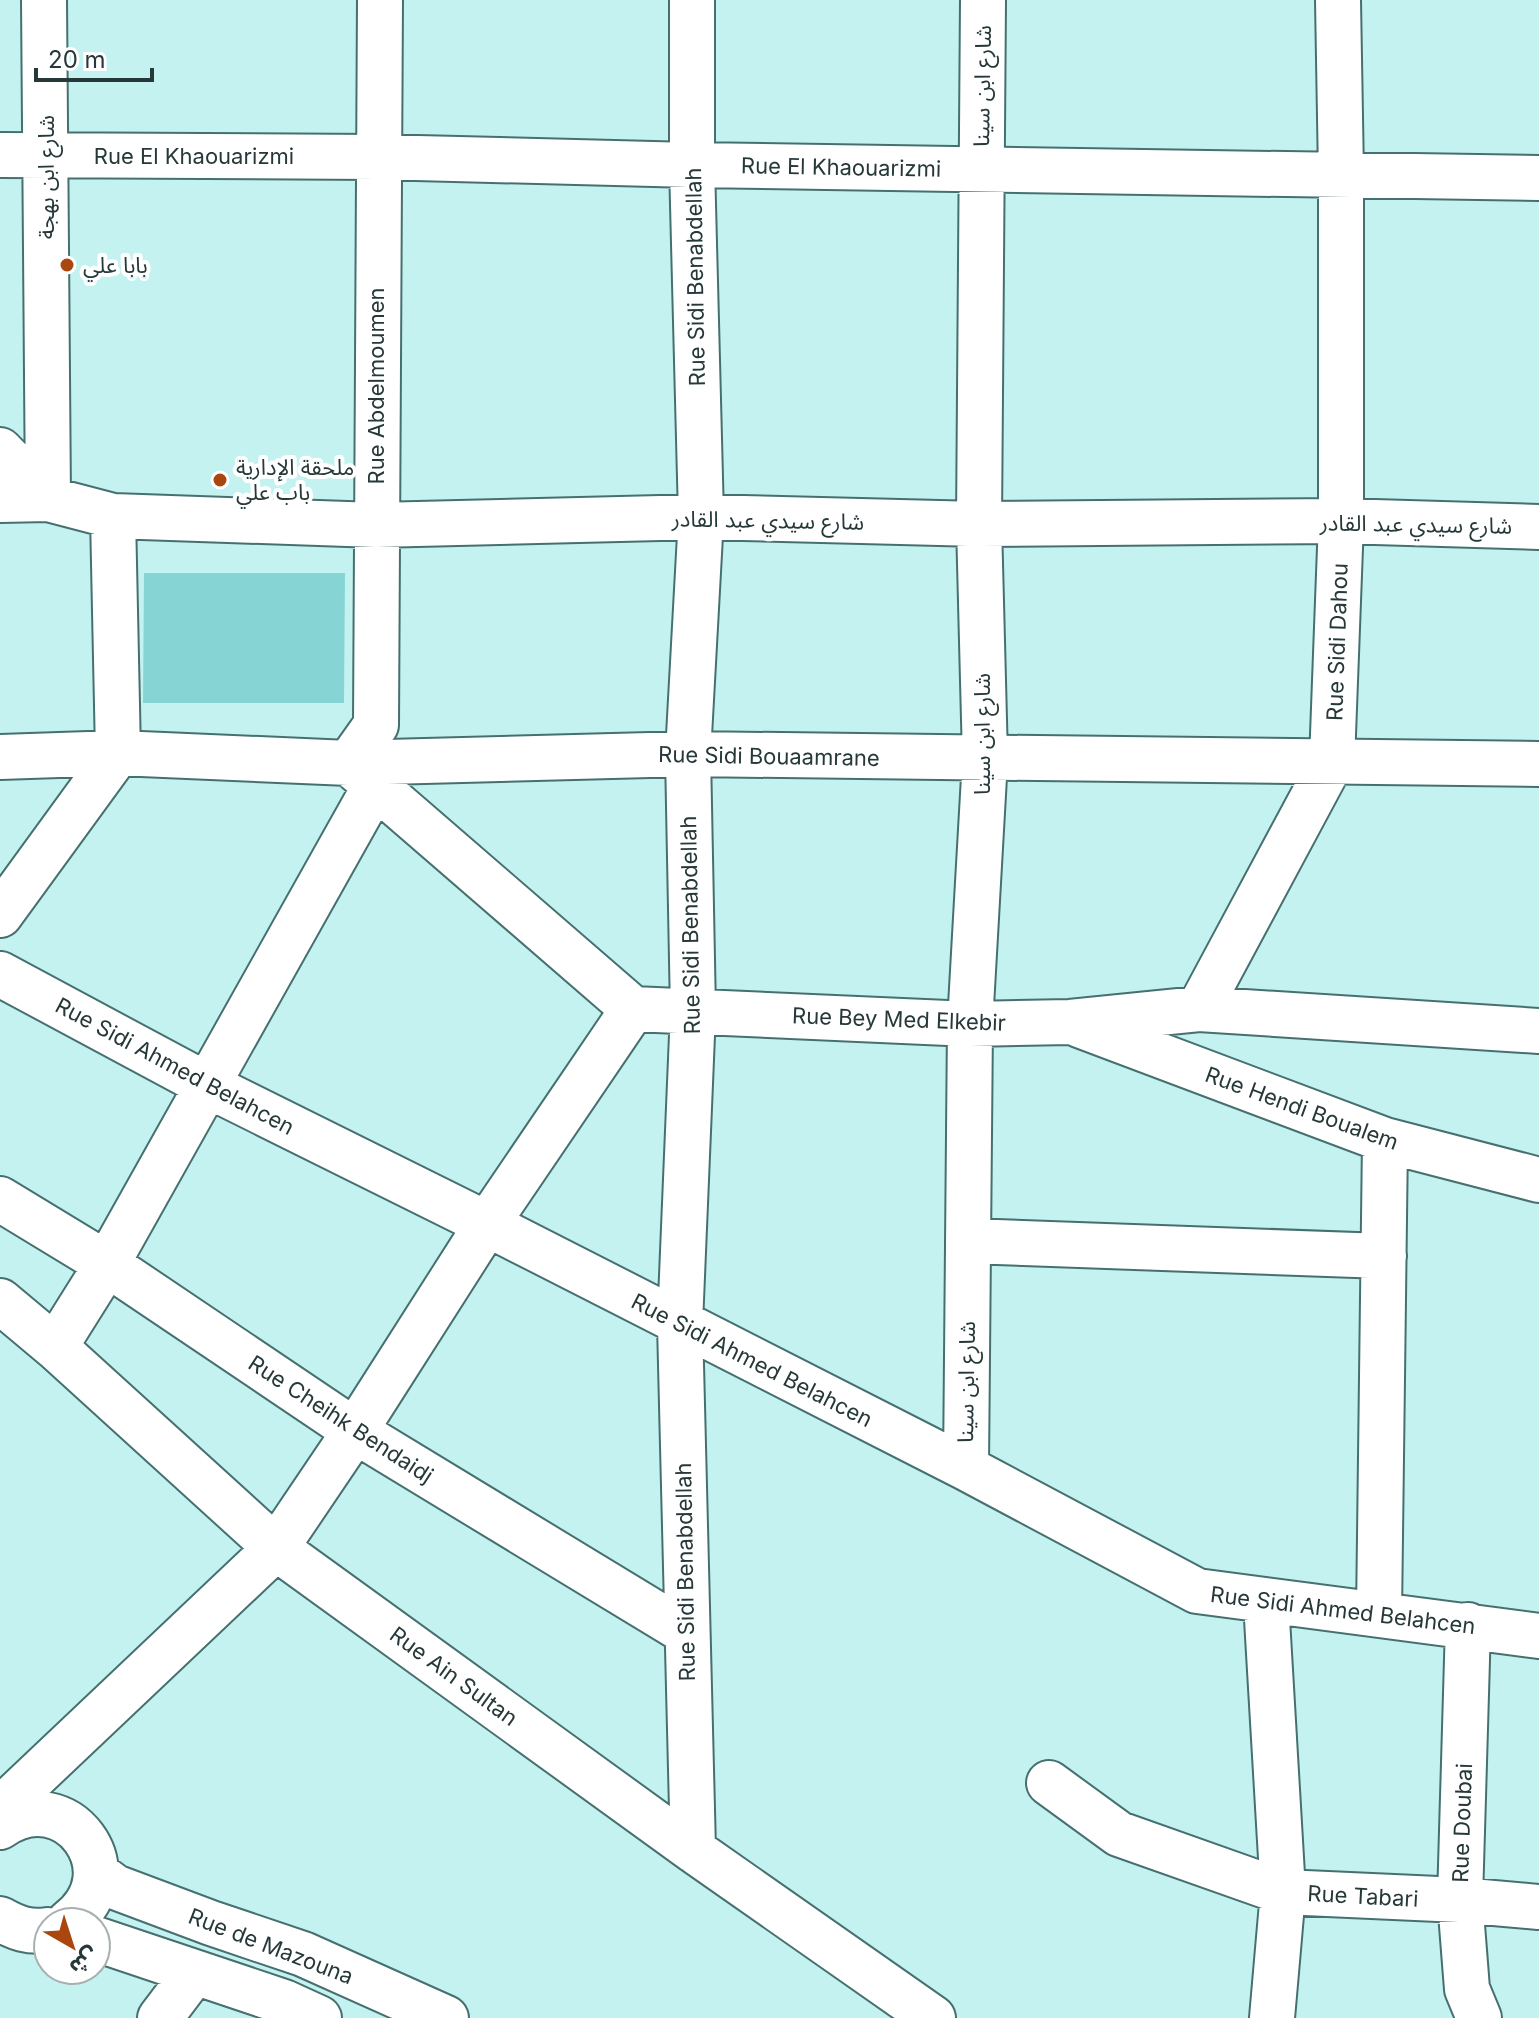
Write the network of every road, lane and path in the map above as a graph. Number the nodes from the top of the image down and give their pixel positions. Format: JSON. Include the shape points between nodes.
{"nodes":[{"id":1,"x":44,"y":0,"type":"edge"},
{"id":2,"x":380,"y":0,"type":"edge"},
{"id":3,"x":692,"y":0,"type":"edge"},
{"id":4,"x":983,"y":0,"type":"edge"},
{"id":5,"x":1338,"y":0,"type":"edge"},
{"id":6,"x":0,"y":155,"type":"edge"},
{"id":7,"x":46,"y":155,"type":"junction"},
{"id":8,"x":377,"y":157,"type":"junction"},
{"id":9,"x":692,"y":165,"type":"junction"},
{"id":10,"x":981,"y":169,"type":"junction"},
{"id":11,"x":1341,"y":175,"type":"junction"},
{"id":12,"x":1539,"y":178,"type":"edge"},
{"id":13,"x":0,"y":450,"type":"edge"},
{"id":14,"x":48,"y":499,"type":"junction"},
{"id":15,"x":0,"y":500,"type":"edge"},
{"id":16,"x":113,"y":516,"type":"junction"},
{"id":17,"x":701,"y":517,"type":"junction"},
{"id":18,"x":1341,"y":521,"type":"junction"},
{"id":19,"x":979,"y":524,"type":"junction"},
{"id":20,"x":376,"y":525,"type":"junction"},
{"id":21,"x":1539,"y":527,"type":"edge"},
{"id":22,"x":118,"y":753,"type":"junction"},
{"id":23,"x":688,"y":754,"type":"junction"},
{"id":24,"x":0,"y":757,"type":"edge"},
{"id":25,"x":370,"y":759,"type":"junction"},
{"id":26,"x":985,"y":759,"type":"junction"},
{"id":27,"x":1332,"y":761,"type":"junction"},
{"id":28,"x":1539,"y":764,"type":"edge"},
{"id":29,"x":0,"y":915,"type":"edge"},
{"id":30,"x":0,"y":974,"type":"edge"},
{"id":31,"x":633,"y":1009,"type":"junction"},
{"id":32,"x":1199,"y":1009,"type":"junction"},
{"id":33,"x":693,"y":1011,"type":"junction"},
{"id":34,"x":1070,"y":1022,"type":"junction"},
{"id":35,"x":970,"y":1024,"type":"junction"},
{"id":36,"x":1539,"y":1031,"type":"edge"},
{"id":37,"x":207,"y":1085,"type":"junction"},
{"id":38,"x":1385,"y":1140,"type":"junction"},
{"id":39,"x":1539,"y":1180,"type":"edge"},
{"id":40,"x":0,"y":1199,"type":"edge"},
{"id":41,"x":487,"y":1224,"type":"junction"},
{"id":42,"x":968,"y":1241,"type":"junction"},
{"id":43,"x":1384,"y":1256,"type":"junction"},
{"id":44,"x":107,"y":1264,"type":"junction"},
{"id":45,"x":0,"y":1301,"type":"edge"},
{"id":46,"x":680,"y":1324,"type":"junction"},
{"id":47,"x":55,"y":1347,"type":"junction"},
{"id":48,"x":355,"y":1431,"type":"junction"},
{"id":49,"x":966,"y":1468,"type":"junction"},
{"id":50,"x":276,"y":1548,"type":"junction"},
{"id":51,"x":1266,"y":1602,"type":"junction"},
{"id":52,"x":1379,"y":1615,"type":"junction"},
{"id":53,"x":1468,"y":1625,"type":"junction"},
{"id":54,"x":686,"y":1632,"type":"junction"},
{"id":55,"x":1539,"y":1636,"type":"edge"},
{"id":56,"x":1049,"y":1783,"type":"dead end"},
{"id":57,"x":10,"y":1807,"type":"edge"},
{"id":58,"x":693,"y":1850,"type":"junction"},
{"id":59,"x":96,"y":1873,"type":"junction"},
{"id":60,"x":1283,"y":1892,"type":"junction"},
{"id":61,"x":1460,"y":1900,"type":"junction"},
{"id":62,"x":1539,"y":1907,"type":"edge"},
{"id":63,"x":31,"y":1930,"type":"edge"},
{"id":64,"x":112,"y":1945,"type":"edge"},
{"id":65,"x":194,"y":1973,"type":"junction"},
{"id":66,"x":160,"y":2018,"type":"edge"},
{"id":67,"x":319,"y":2018,"type":"edge"},
{"id":68,"x":446,"y":2018,"type":"edge"},
{"id":69,"x":933,"y":2018,"type":"edge"},
{"id":70,"x":1272,"y":2018,"type":"edge"},
{"id":71,"x":1479,"y":2018,"type":"edge"}],
"edges":[{"from":1,"to":7,"type":"street","name":"شارع ابن بهجة"},
{"from":2,"to":8,"type":"street","name":"Rue Abdelmoumen"},
{"from":3,"to":9,"type":"street","name":"Rue Sidi Benabdellah"},
{"from":4,"to":10,"type":"street","name":"شارع ابن سينا"},
{"from":5,"to":11,"type":"street","name":"Rue Sidi Dahou"},
{"from":6,"to":7,"type":"street","name":"Rue El Khaouarizmi"},
{"from":7,"to":8,"type":"street","name":"Rue El Khaouarizmi"},
{"from":7,"to":14,"type":"street","name":"شارع ابن بهجة"},
{"from":8,"to":9,"type":"street","name":"Rue El Khaouarizmi"},
{"from":8,"to":20,"type":"street","name":"Rue Abdelmoumen"},
{"from":9,"to":10,"type":"street","name":"Rue El Khaouarizmi"},
{"from":9,"to":17,"type":"street","name":"Rue Sidi Benabdellah"},
{"from":10,"to":11,"type":"street","name":"Rue El Khaouarizmi"},
{"from":10,"to":19,"type":"street","name":"شارع ابن سينا"},
{"from":11,"to":12,"type":"street","name":"Rue El Khaouarizmi"},
{"from":11,"to":18,"type":"street","name":"Rue Sidi Dahou"},
{"from":13,"to":14,"type":"street"},
{"from":14,"to":15,"type":"street","name":"شارع سيدي عبد القادر"},
{"from":14,"to":16,"type":"street","name":"شارع سيدي عبد القادر"},
{"from":16,"to":20,"type":"street","name":"شارع سيدي عبد القادر"},
{"from":16,"to":22,"type":"street"},
{"from":17,"to":19,"type":"street","name":"شارع سيدي عبد القادر"},
{"from":17,"to":20,"type":"street","name":"شارع سيدي عبد القادر"},
{"from":17,"to":23,"type":"street","name":"Rue Sidi Benabdellah"},
{"from":18,"to":19,"type":"street","name":"شارع سيدي عبد القادر"},
{"from":18,"to":21,"type":"street","name":"شارع سيدي عبد القادر"},
{"from":18,"to":27,"type":"street","name":"Rue Sidi Dahou"},
{"from":19,"to":26,"type":"street","name":"شارع ابن سينا"},
{"from":20,"to":25,"type":"street","name":"Rue Abdelmoumen"},
{"from":22,"to":24,"type":"street","name":"Rue Sidi Bouaamrane"},
{"from":22,"to":25,"type":"street","name":"Rue Sidi Bouaamrane"},
{"from":22,"to":29,"type":"street"},
{"from":23,"to":25,"type":"street","name":"Rue Sidi Bouaamrane"},
{"from":23,"to":26,"type":"street","name":"Rue Sidi Bouaamrane"},
{"from":23,"to":33,"type":"street","name":"Rue Sidi Benabdellah"},
{"from":25,"to":31,"type":"street"},
{"from":25,"to":37,"type":"street"},
{"from":26,"to":27,"type":"street","name":"Rue Sidi Bouaamrane"},
{"from":26,"to":35,"type":"street","name":"شارع ابن سينا"},
{"from":27,"to":28,"type":"street","name":"Rue Sidi Bouaamrane"},
{"from":27,"to":32,"type":"street","name":"Rue Sidi Dahou"},
{"from":30,"to":37,"type":"street","name":"Rue Sidi Ahmed Belahcen"},
{"from":31,"to":33,"type":"street","name":"Rue Bey Med Elkebir"},
{"from":31,"to":41,"type":"street"},
{"from":32,"to":34,"type":"street","name":"Rue Bey Med Elkebir"},
{"from":32,"to":36,"type":"street","name":"Rue Bey Med Elkebir"},
{"from":33,"to":35,"type":"street","name":"Rue Bey Med Elkebir"},
{"from":33,"to":46,"type":"street","name":"Rue Sidi Benabdellah"},
{"from":34,"to":35,"type":"street","name":"Rue Bey Med Elkebir"},
{"from":34,"to":38,"type":"street","name":"Rue Hendi Boualem"},
{"from":35,"to":42,"type":"street","name":"شارع ابن سينا"},
{"from":37,"to":41,"type":"street","name":"Rue Sidi Ahmed Belahcen"},
{"from":37,"to":44,"type":"street"},
{"from":38,"to":39,"type":"street","name":"Rue Hendi Boualem"},
{"from":38,"to":43,"type":"street"},
{"from":40,"to":44,"type":"street","name":"Rue Cheihk Bendaidj"},
{"from":41,"to":46,"type":"street","name":"Rue Sidi Ahmed Belahcen"},
{"from":41,"to":48,"type":"street"},
{"from":42,"to":43,"type":"street"},
{"from":42,"to":49,"type":"street","name":"شارع ابن سينا"},
{"from":43,"to":52,"type":"street"},
{"from":44,"to":47,"type":"street"},
{"from":44,"to":48,"type":"street","name":"Rue Cheihk Bendaidj"},
{"from":45,"to":47,"type":"street","name":"Rue Ain Sultan"},
{"from":46,"to":49,"type":"street","name":"Rue Sidi Ahmed Belahcen"},
{"from":46,"to":54,"type":"street","name":"Rue Sidi Benabdellah"},
{"from":47,"to":50,"type":"street","name":"Rue Ain Sultan"},
{"from":48,"to":50,"type":"street"},
{"from":48,"to":54,"type":"street","name":"Rue Cheihk Bendaidj"},
{"from":49,"to":51,"type":"street","name":"Rue Sidi Ahmed Belahcen","via":[[1197,1591]]},
{"from":50,"to":57,"type":"street"},
{"from":50,"to":58,"type":"street","name":"Rue Ain Sultan"},
{"from":51,"to":52,"type":"street","name":"Rue Sidi Ahmed Belahcen"},
{"from":51,"to":60,"type":"street"},
{"from":52,"to":53,"type":"street","name":"Rue Sidi Ahmed Belahcen"},
{"from":53,"to":55,"type":"street","name":"Rue Sidi Ahmed Belahcen"},
{"from":53,"to":61,"type":"street","name":"Rue Doubai"},
{"from":54,"to":58,"type":"street","name":"Rue Sidi Benabdellah"},
{"from":56,"to":60,"type":"street","name":"Rue Tabari","via":[[1119,1834]]},
{"from":57,"to":59,"type":"street","via":[[62,1819],[76,1828],[94,1856]]},
{"from":58,"to":69,"type":"street","name":"Rue Ain Sultan"},
{"from":59,"to":63,"type":"street","via":[[85,1907]]},
{"from":59,"to":68,"type":"street","name":"Rue de Mazouna","via":[[115,1887],[303,1954]]},
{"from":60,"to":61,"type":"street","name":"Rue Tabari"},
{"from":60,"to":70,"type":"street"},
{"from":61,"to":62,"type":"street","name":"Rue Tabari"},
{"from":61,"to":71,"type":"street","name":"Rue Doubai","via":[[1467,1989]]},
{"from":64,"to":65,"type":"street"},
{"from":65,"to":66,"type":"street"},
{"from":65,"to":67,"type":"street"}]}
